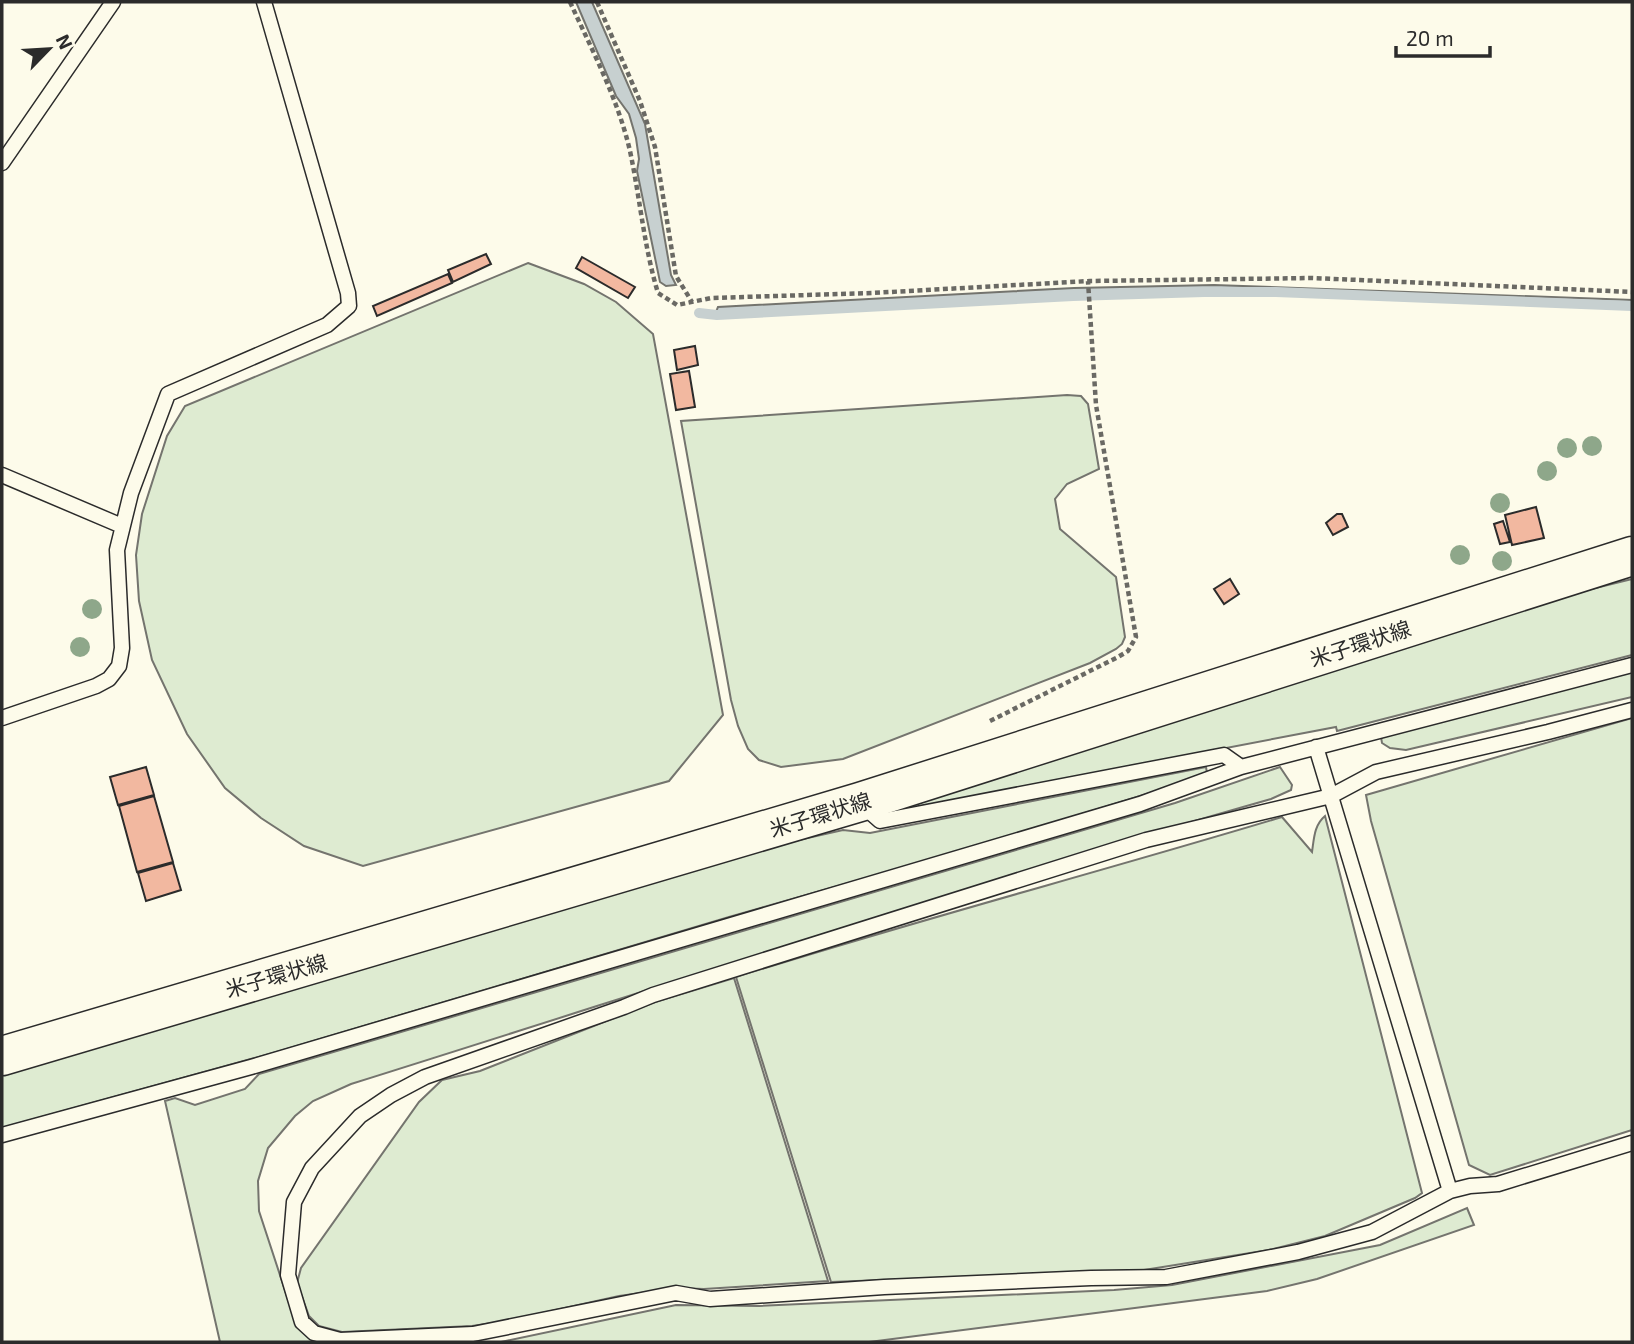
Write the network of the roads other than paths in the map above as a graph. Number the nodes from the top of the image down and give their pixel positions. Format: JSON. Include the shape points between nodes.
{"nodes":[{"id":1,"x":113,"y":2,"type":"edge"},
{"id":2,"x":264,"y":2,"type":"edge"},
{"id":3,"x":2,"y":163,"type":"edge"},
{"id":4,"x":2,"y":475,"type":"edge"},
{"id":5,"x":122,"y":526,"type":"junction"},
{"id":6,"x":1632,"y":555,"type":"edge"},
{"id":7,"x":1632,"y":665,"type":"edge"},
{"id":8,"x":1632,"y":710,"type":"edge"},
{"id":9,"x":2,"y":718,"type":"edge"},
{"id":10,"x":1316,"y":747,"type":"junction"},
{"id":11,"x":1241,"y":767,"type":"junction"},
{"id":12,"x":1331,"y":796,"type":"junction"},
{"id":13,"x":860,"y":802,"type":"junction"},
{"id":14,"x":2,"y":1056,"type":"edge"},
{"id":15,"x":2,"y":1135,"type":"edge"},
{"id":16,"x":1632,"y":1143,"type":"edge"},
{"id":17,"x":1450,"y":1191,"type":"junction"}],
"edges":[{"from":1,"to":3,"type":"lane"},
{"from":2,"to":5,"type":"lane","via":[[349,306],[327,326],[168,394]]},
{"from":4,"to":5,"type":"lane"},
{"from":5,"to":9,"type":"lane","via":[[117,550],[119,666],[96,686]]},
{"from":6,"to":13,"type":"main road","name":"米子環状線"},
{"from":7,"to":10,"type":"lane"},
{"from":8,"to":12,"type":"lane","via":[[1376,772]]},
{"from":10,"to":11,"type":"lane"},
{"from":10,"to":12,"type":"lane"},
{"from":11,"to":13,"type":"lane","via":[[1224,755],[880,821]]},
{"from":11,"to":15,"type":"lane","via":[[1140,804],[291,1056]]},
{"from":12,"to":17,"type":"lane"},
{"from":12,"to":17,"type":"lane","via":[[1133,844],[653,995],[425,1077],[360,1116],[312,1168],[295,1202],[288,1275],[296,1306],[302,1322],[314,1333],[340,1340],[473,1334],[676,1293],[710,1299],[884,1287],[1166,1277],[1298,1252],[1372,1232]]},
{"from":13,"to":14,"type":"main road","name":"米子環状線"},
{"from":16,"to":17,"type":"lane","via":[[1498,1184]]}]}
